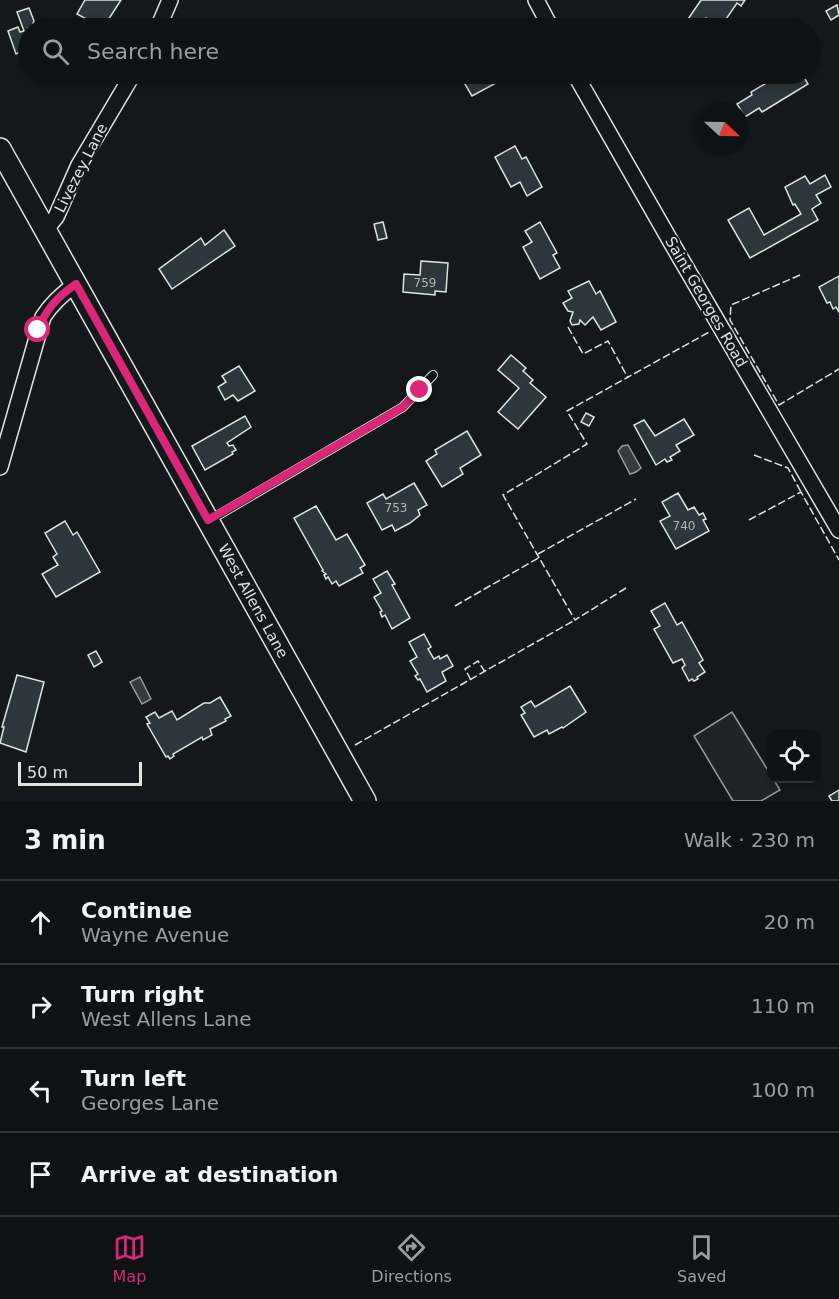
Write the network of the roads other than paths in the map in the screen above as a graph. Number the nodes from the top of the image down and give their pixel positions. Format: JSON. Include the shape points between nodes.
{"nodes":[{"id":1,"x":170,"y":0,"type":"edge"},
{"id":2,"x":536,"y":0,"type":"edge"},
{"id":3,"x":162,"y":18,"type":"edge"},
{"id":4,"x":546,"y":18,"type":"edge"},
{"id":5,"x":127,"y":84,"type":"edge"},
{"id":6,"x":581,"y":84,"type":"edge"},
{"id":7,"x":0,"y":150,"type":"edge"},
{"id":8,"x":46,"y":229,"type":"junction"},
{"id":9,"x":76,"y":284,"type":"junction"},
{"id":10,"x":433,"y":375,"type":"dead end"},
{"id":11,"x":0,"y":467,"type":"edge"},
{"id":12,"x":208,"y":520,"type":"junction"},
{"id":13,"x":839,"y":530,"type":"edge"},
{"id":14,"x":366,"y":801,"type":"edge"}],
"edges":[{"from":1,"to":3,"type":"street"},
{"from":2,"to":4,"type":"street"},
{"from":5,"to":8,"type":"street","name":"Livezey Lane","via":[[84,156],[56,218]]},
{"from":6,"to":13,"type":"street","name":"Saint Georges Road"},
{"from":7,"to":8,"type":"street","name":"West Allens Lane"},
{"from":8,"to":9,"type":"street","name":"West Allens Lane"},
{"from":9,"to":11,"type":"street","via":[[50,305],[43,317]]},
{"from":9,"to":12,"type":"street","name":"West Allens Lane"},
{"from":10,"to":12,"type":"lane","via":[[396,412]]},
{"from":12,"to":14,"type":"street","name":"West Allens Lane"}]}
